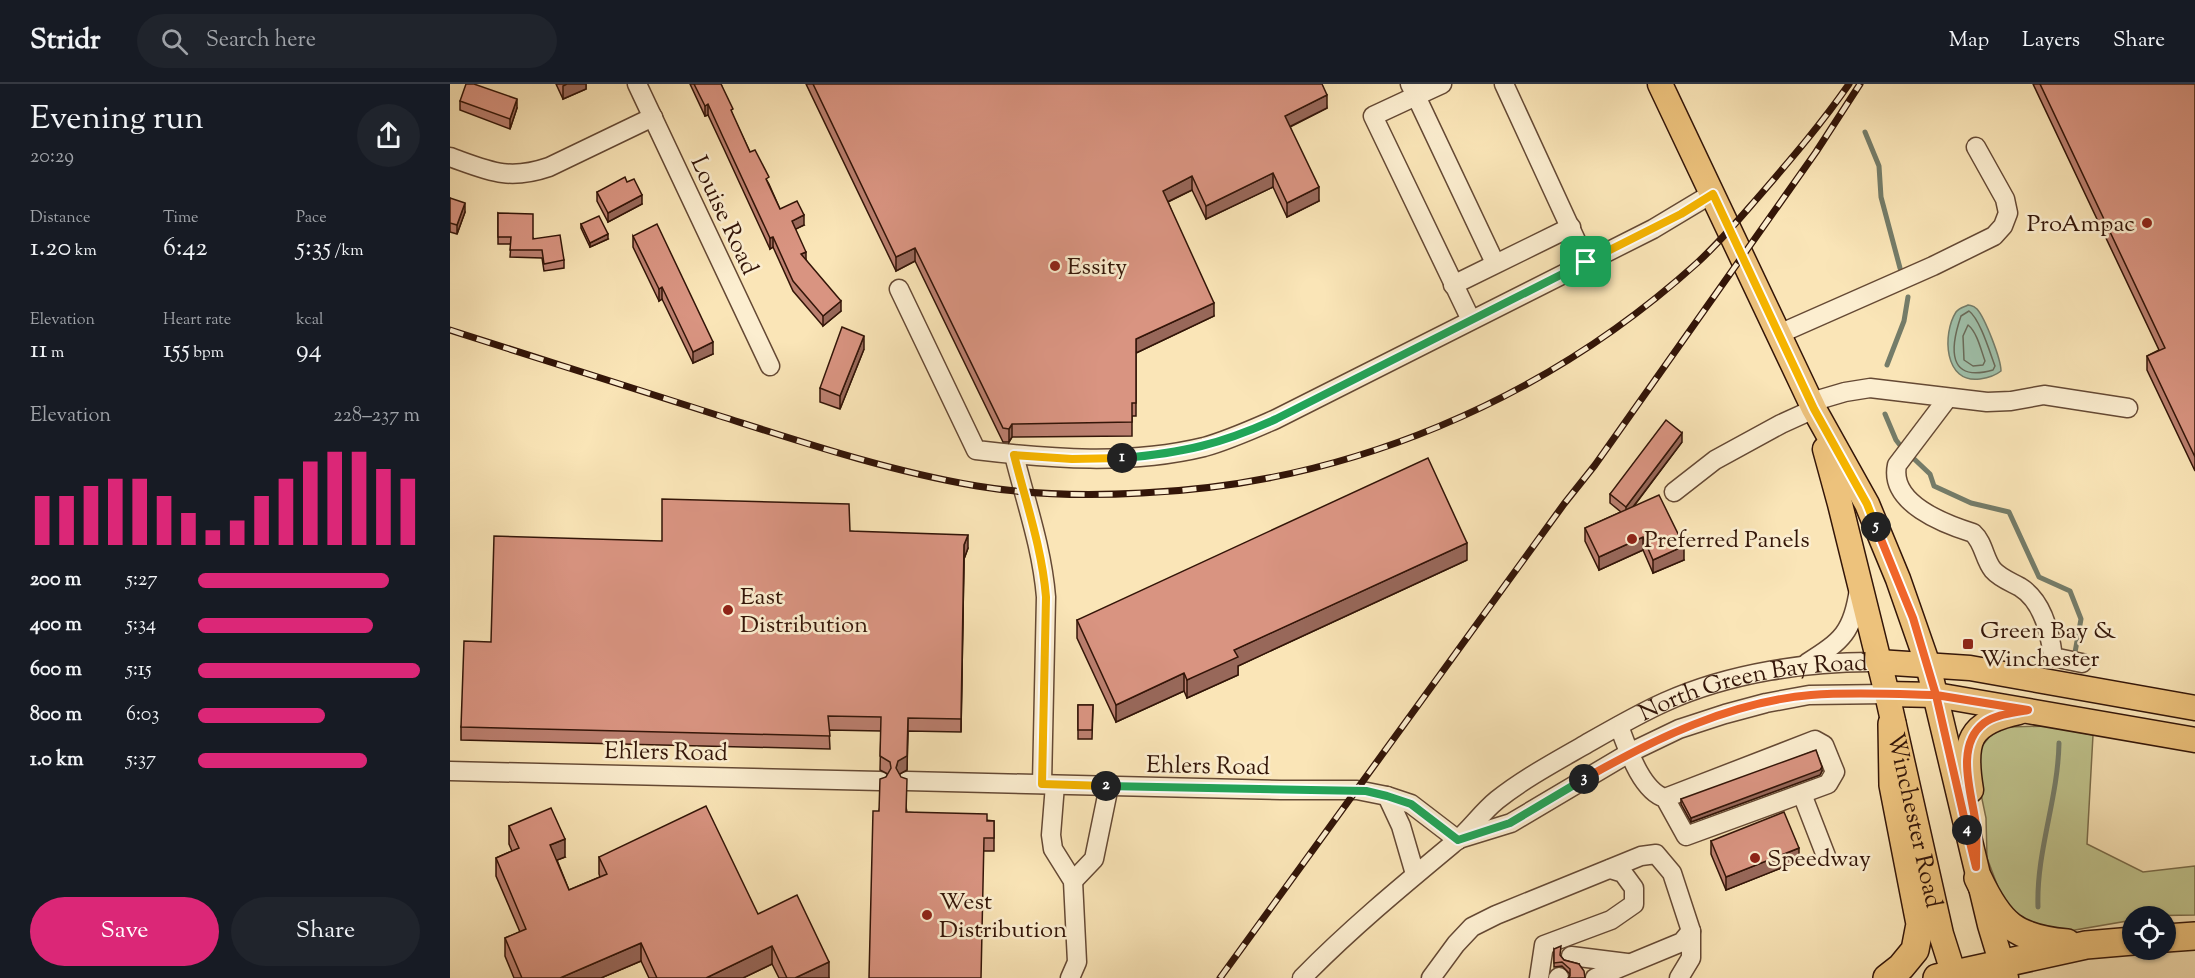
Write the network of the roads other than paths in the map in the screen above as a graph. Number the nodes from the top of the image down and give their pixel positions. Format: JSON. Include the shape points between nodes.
{"nodes":[{"id":1,"x":638,"y":84,"type":"edge"},
{"id":2,"x":1442,"y":84,"type":"edge"},
{"id":3,"x":1504,"y":84,"type":"edge"},
{"id":4,"x":1660,"y":84,"type":"edge"},
{"id":5,"x":1413,"y":90,"type":"edge"},
{"id":6,"x":653,"y":117,"type":"junction"},
{"id":7,"x":1976,"y":147,"type":"dead end"},
{"id":8,"x":450,"y":157,"type":"edge"},
{"id":9,"x":1713,"y":194,"type":"junction"},
{"id":10,"x":1571,"y":227,"type":"junction"},
{"id":11,"x":1586,"y":262,"type":"junction"},
{"id":12,"x":1495,"y":264,"type":"junction"},
{"id":13,"x":1453,"y":285,"type":"junction"},
{"id":14,"x":899,"y":289,"type":"dead end"},
{"id":15,"x":1471,"y":320,"type":"junction"},
{"id":16,"x":1779,"y":334,"type":"junction"},
{"id":17,"x":770,"y":366,"type":"dead end"},
{"id":18,"x":1947,"y":399,"type":"junction"},
{"id":19,"x":1812,"y":406,"type":"junction"},
{"id":20,"x":2128,"y":408,"type":"dead end"},
{"id":21,"x":1014,"y":455,"type":"junction"},
{"id":22,"x":1674,"y":492,"type":"dead end"},
{"id":23,"x":1859,"y":585,"type":"junction"},
{"id":24,"x":1878,"y":662,"type":"junction"},
{"id":25,"x":2082,"y":663,"type":"dead end"},
{"id":26,"x":1804,"y":665,"type":"junction"},
{"id":27,"x":1928,"y":665,"type":"junction"},
{"id":28,"x":1887,"y":694,"type":"junction"},
{"id":29,"x":1936,"y":695,"type":"junction"},
{"id":30,"x":2195,"y":708,"type":"edge"},
{"id":31,"x":2028,"y":710,"type":"junction"},
{"id":32,"x":1892,"y":724,"type":"junction"},
{"id":33,"x":1618,"y":726,"type":"junction"},
{"id":34,"x":2195,"y":740,"type":"edge"},
{"id":35,"x":1629,"y":753,"type":"junction"},
{"id":36,"x":450,"y":771,"type":"edge"},
{"id":37,"x":880,"y":780,"type":"edge"},
{"id":38,"x":907,"y":781,"type":"edge"},
{"id":39,"x":1048,"y":784,"type":"junction"},
{"id":40,"x":1109,"y":786,"type":"junction"},
{"id":41,"x":1800,"y":790,"type":"junction"},
{"id":42,"x":1692,"y":793,"type":"junction"},
{"id":43,"x":1387,"y":796,"type":"junction"},
{"id":44,"x":1458,"y":840,"type":"junction"},
{"id":45,"x":1826,"y":856,"type":"dead end"},
{"id":46,"x":1610,"y":869,"type":"junction"},
{"id":47,"x":1977,"y":873,"type":"junction"},
{"id":48,"x":1415,"y":874,"type":"junction"},
{"id":49,"x":1074,"y":881,"type":"junction"},
{"id":50,"x":1691,"y":931,"type":"junction"},
{"id":51,"x":2195,"y":936,"type":"edge"},
{"id":52,"x":2176,"y":937,"type":"edge"},
{"id":53,"x":2122,"y":942,"type":"edge"},
{"id":54,"x":2086,"y":945,"type":"junction"},
{"id":55,"x":1627,"y":963,"type":"junction"},
{"id":56,"x":1582,"y":968,"type":"edge"},
{"id":57,"x":2003,"y":970,"type":"edge"},
{"id":58,"x":1308,"y":976,"type":"edge"},
{"id":59,"x":1948,"y":977,"type":"edge"},
{"id":60,"x":1071,"y":978,"type":"edge"},
{"id":61,"x":1431,"y":978,"type":"edge"},
{"id":62,"x":1539,"y":978,"type":"edge"},
{"id":63,"x":1613,"y":978,"type":"edge"},
{"id":64,"x":1679,"y":978,"type":"edge"},
{"id":65,"x":1887,"y":978,"type":"edge"}],
"edges":[{"from":1,"to":6,"type":"street","name":"Louise Road"},
{"from":2,"to":5,"type":"street"},
{"from":3,"to":10,"type":"street"},
{"from":4,"to":9,"type":"main road","name":"Winchester Road"},
{"from":5,"to":12,"type":"street"},
{"from":5,"to":13,"type":"street","via":[[1373,116]]},
{"from":6,"to":8,"type":"street","via":[[532,173],[495,173]]},
{"from":6,"to":17,"type":"street","name":"Louise Road"},
{"from":7,"to":16,"type":"street","via":[[2006,199],[2008,213],[2004,226],[1994,236]]},
{"from":9,"to":11,"type":"street"},
{"from":9,"to":16,"type":"main road","name":"Winchester Road"},
{"from":10,"to":11,"type":"street"},
{"from":10,"to":12,"type":"street"},
{"from":11,"to":15,"type":"street"},
{"from":12,"to":13,"type":"street"},
{"from":13,"to":15,"type":"street"},
{"from":14,"to":21,"type":"street","via":[[976,450]]},
{"from":15,"to":21,"type":"street","via":[[1276,419],[1204,447],[1123,458]]},
{"from":16,"to":19,"type":"main road","name":"Winchester Road"},
{"from":18,"to":19,"type":"street","via":[[1870,388],[1845,392]]},
{"from":18,"to":20,"type":"street","via":[[2001,402],[2044,395]]},
{"from":18,"to":25,"type":"street","via":[[1897,465],[1899,489],[1935,520],[1978,537],[1993,569],[2022,588],[2037,604],[2049,633],[2053,657]]},
{"from":19,"to":22,"type":"street","via":[[1715,460]]},
{"from":19,"to":23,"type":"main road","name":"Winchester Road"},
{"from":19,"to":27,"type":"main road","name":"Winchester Road","via":[[1867,504]]},
{"from":21,"to":39,"type":"street","via":[[1045,578]]},
{"from":23,"to":24,"type":"main road","name":"Winchester Road"},
{"from":23,"to":26,"type":"street","via":[[1850,626],[1834,644]]},
{"from":24,"to":26,"type":"street","name":"North Green Bay Road"},
{"from":24,"to":27,"type":"main road","name":"North Green Bay Road"},
{"from":24,"to":28,"type":"main road","name":"Winchester Road"},
{"from":26,"to":33,"type":"street","name":"North Green Bay Road","via":[[1714,685],[1667,701]]},
{"from":27,"to":29,"type":"main road","name":"Winchester Road"},
{"from":27,"to":30,"type":"main road","name":"North Green Bay Road","via":[[1970,668]]},
{"from":28,"to":29,"type":"main road","name":"North Green Bay Road"},
{"from":28,"to":32,"type":"main road","name":"Winchester Road"},
{"from":28,"to":35,"type":"street","name":"North Green Bay Road","via":[[1809,695],[1766,703],[1679,729]]},
{"from":29,"to":31,"type":"main road","name":"North Green Bay Road"},
{"from":29,"to":47,"type":"main road","name":"Winchester Road"},
{"from":31,"to":34,"type":"main road","name":"North Green Bay Road"},
{"from":31,"to":47,"type":"main road","via":[[1990,719],[1971,740],[1968,761]]},
{"from":32,"to":59,"type":"main road","name":"Winchester Road"},
{"from":32,"to":65,"type":"highway","via":[[1893,785],[1920,924],[1915,950]]},
{"from":33,"to":35,"type":"street"},
{"from":33,"to":44,"type":"street","name":"North Green Bay Road","via":[[1496,800]]},
{"from":35,"to":42,"type":"street","via":[[1644,782],[1659,797]]},
{"from":35,"to":44,"type":"street","name":"North Green Bay Road","via":[[1510,823]]},
{"from":36,"to":37,"type":"street","name":"Ehlers Road"},
{"from":38,"to":39,"type":"street","name":"Ehlers Road"},
{"from":39,"to":40,"type":"street","name":"Ehlers Road"},
{"from":39,"to":49,"type":"street","via":[[1053,849]]},
{"from":40,"to":43,"type":"street","name":"Ehlers Road","via":[[1357,790]]},
{"from":40,"to":49,"type":"street","via":[[1094,859]]},
{"from":41,"to":42,"type":"street","via":[[1724,817],[1686,836]]},
{"from":41,"to":42,"type":"street","via":[[1828,784],[1835,772],[1824,745],[1815,740],[1797,755]]},
{"from":41,"to":45,"type":"street"},
{"from":43,"to":44,"type":"street","name":"Ehlers Road","via":[[1411,804]]},
{"from":43,"to":48,"type":"street","via":[[1401,826]]},
{"from":44,"to":48,"type":"street","name":"North Green Bay Road"},
{"from":46,"to":50,"type":"street","via":[[1641,856],[1656,855],[1672,873]]},
{"from":46,"to":61,"type":"street","via":[[1472,927]]},
{"from":46,"to":62,"type":"street","via":[[1623,873],[1634,888],[1634,904],[1611,920],[1544,945]]},
{"from":47,"to":54,"type":"highway","via":[[1994,908],[2014,929],[2049,941]]},
{"from":47,"to":57,"type":"main road","name":"Winchester Road"},
{"from":48,"to":58,"type":"street","name":"North Green Bay Road"},
{"from":49,"to":60,"type":"street","via":[[1077,962]]},
{"from":50,"to":55,"type":"street","via":[[1682,942]]},
{"from":50,"to":64,"type":"street","via":[[1691,958]]},
{"from":51,"to":52,"type":"highway"},
{"from":53,"to":54,"type":"highway"},
{"from":54,"to":57,"type":"highway"},
{"from":55,"to":56,"type":"street"},
{"from":55,"to":56,"type":"street"},
{"from":55,"to":63,"type":"street"},
{"from":57,"to":59,"type":"highway"}]}
